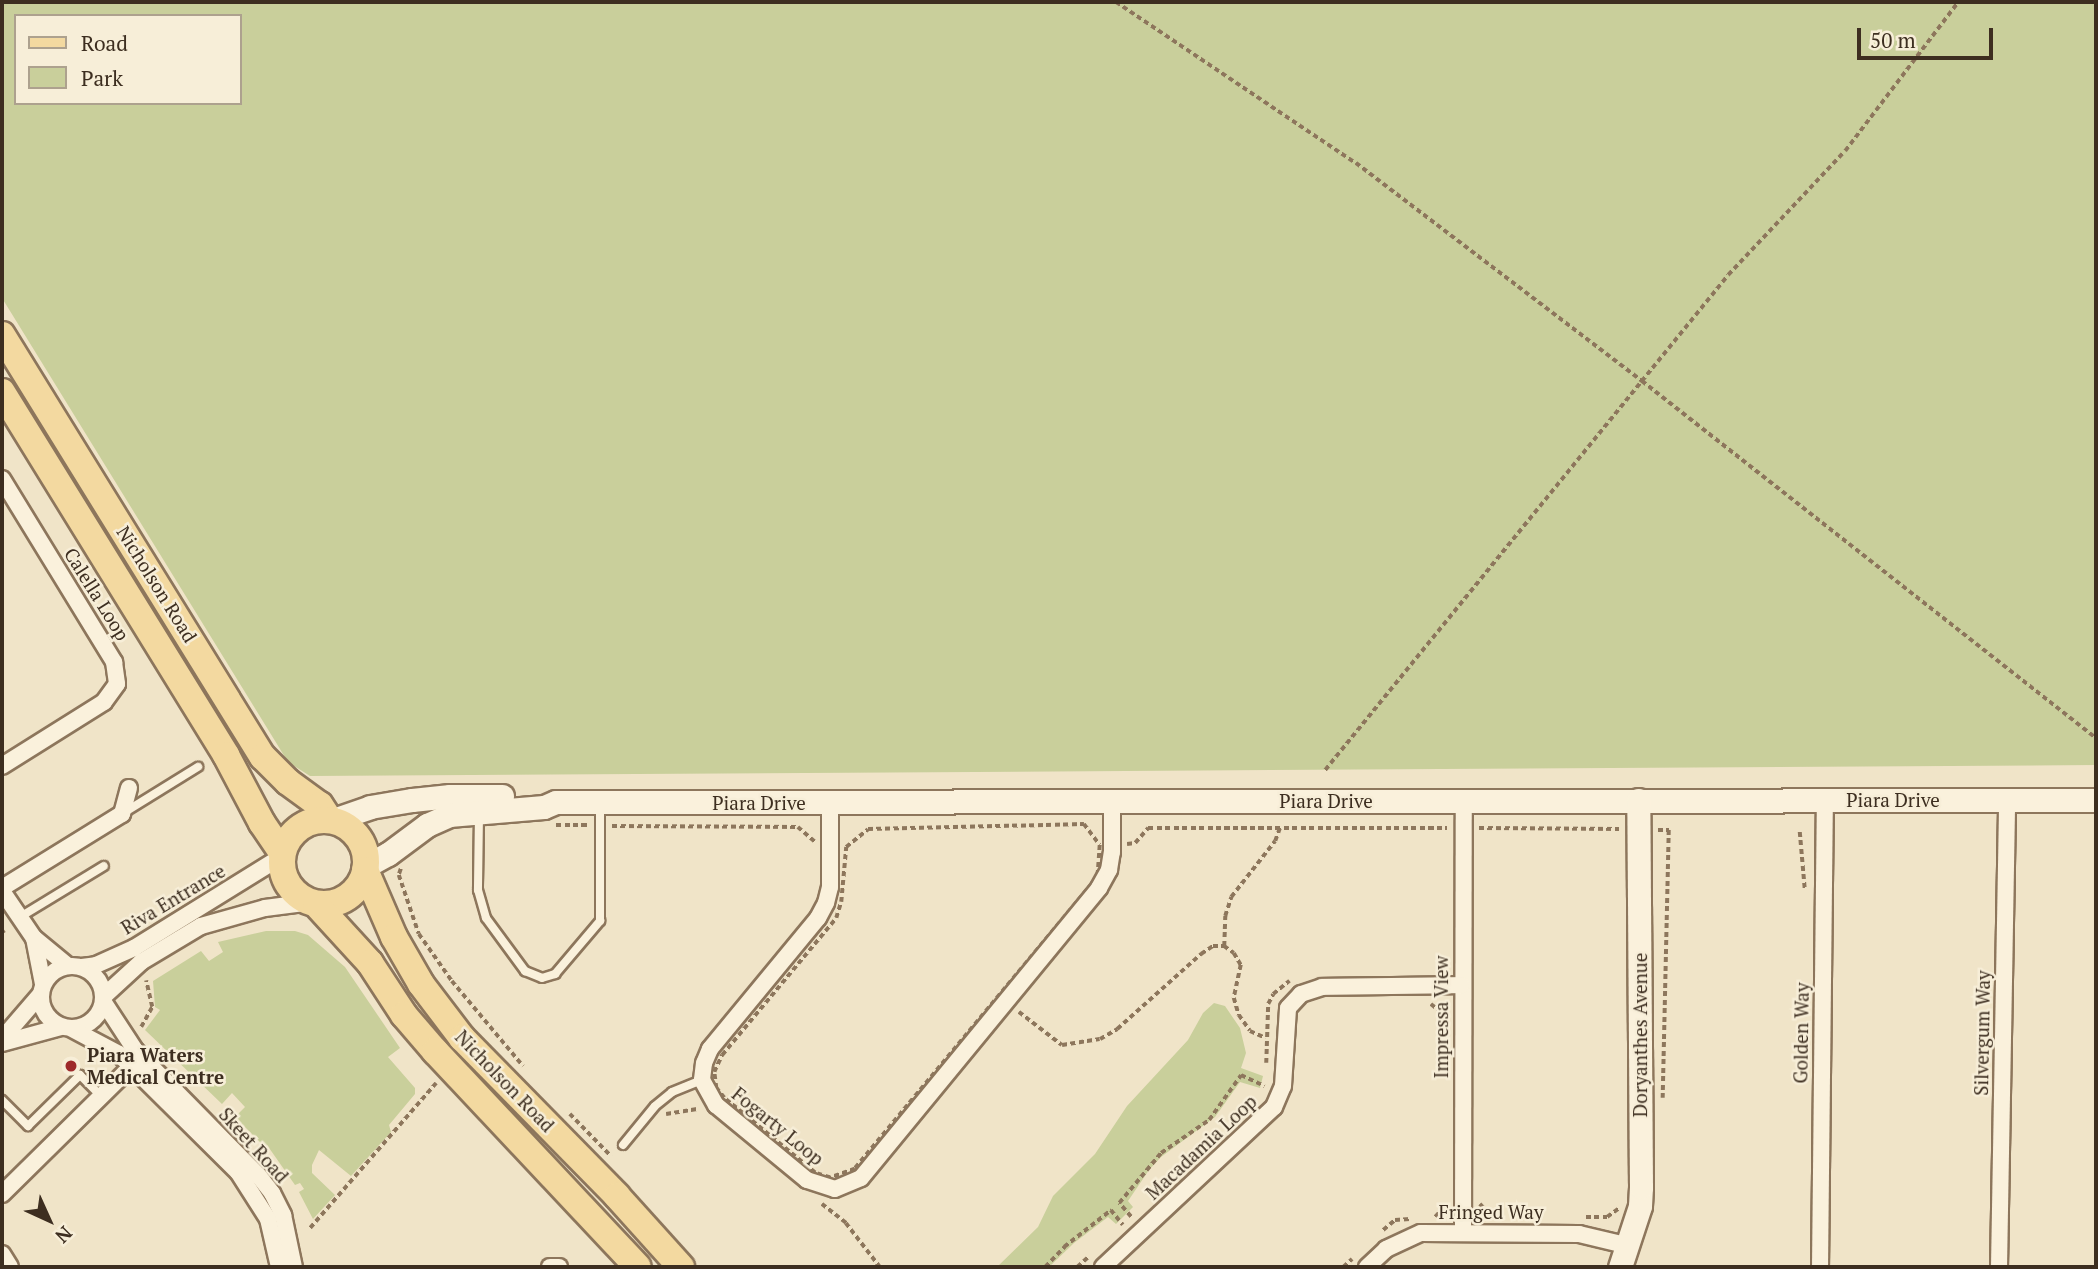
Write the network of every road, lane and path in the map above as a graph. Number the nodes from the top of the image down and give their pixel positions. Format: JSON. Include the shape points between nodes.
{"nodes":[{"id":1,"x":1116,"y":2,"type":"edge"},
{"id":2,"x":1958,"y":2,"type":"edge"},
{"id":3,"x":2,"y":335,"type":"edge"},
{"id":4,"x":1642,"y":381,"type":"junction"},
{"id":5,"x":2,"y":392,"type":"edge"},
{"id":6,"x":2,"y":478,"type":"edge"},
{"id":7,"x":2096,"y":738,"type":"edge"},
{"id":8,"x":2,"y":766,"type":"edge"},
{"id":9,"x":198,"y":767,"type":"dead end"},
{"id":10,"x":1325,"y":770,"type":"dead end"},
{"id":11,"x":129,"y":788,"type":"dead end"},
{"id":12,"x":1638,"y":800,"type":"junction"},
{"id":13,"x":1825,"y":800,"type":"junction"},
{"id":14,"x":2007,"y":800,"type":"junction"},
{"id":15,"x":2096,"y":800,"type":"edge"},
{"id":16,"x":1464,"y":801,"type":"junction"},
{"id":17,"x":556,"y":802,"type":"junction"},
{"id":18,"x":600,"y":802,"type":"junction"},
{"id":19,"x":1112,"y":802,"type":"junction"},
{"id":20,"x":830,"y":803,"type":"junction"},
{"id":21,"x":479,"y":811,"type":"junction"},
{"id":22,"x":122,"y":814,"type":"junction"},
{"id":23,"x":331,"y":820,"type":"junction"},
{"id":24,"x":1280,"y":827,"type":"junction"},
{"id":25,"x":1455,"y":828,"type":"junction"},
{"id":26,"x":1639,"y":830,"type":"junction"},
{"id":27,"x":1447,"y":841,"type":"dead end"},
{"id":28,"x":1106,"y":845,"type":"junction"},
{"id":29,"x":282,"y":855,"type":"junction"},
{"id":30,"x":104,"y":866,"type":"dead end"},
{"id":31,"x":366,"y":868,"type":"junction"},
{"id":32,"x":2,"y":890,"type":"edge"},
{"id":33,"x":314,"y":903,"type":"junction"},
{"id":34,"x":20,"y":917,"type":"junction"},
{"id":35,"x":34,"y":938,"type":"junction"},
{"id":36,"x":1224,"y":946,"type":"junction"},
{"id":37,"x":75,"y":967,"type":"junction"},
{"id":38,"x":1291,"y":980,"type":"dead end"},
{"id":39,"x":146,"y":981,"type":"dead end"},
{"id":40,"x":1461,"y":985,"type":"junction"},
{"id":41,"x":42,"y":990,"type":"junction"},
{"id":42,"x":1426,"y":997,"type":"dead end"},
{"id":43,"x":103,"y":999,"type":"junction"},
{"id":44,"x":1002,"y":1000,"type":"junction"},
{"id":45,"x":1447,"y":1017,"type":"dead end"},
{"id":46,"x":66,"y":1028,"type":"junction"},
{"id":47,"x":137,"y":1031,"type":"dead end"},
{"id":48,"x":1266,"y":1038,"type":"junction"},
{"id":49,"x":2,"y":1041,"type":"edge"},
{"id":50,"x":132,"y":1066,"type":"junction"},
{"id":51,"x":1266,"y":1066,"type":"dead end"},
{"id":52,"x":702,"y":1080,"type":"junction"},
{"id":53,"x":1266,"y":1080,"type":"dead end"},
{"id":54,"x":436,"y":1083,"type":"dead end"},
{"id":55,"x":101,"y":1096,"type":"junction"},
{"id":56,"x":2,"y":1100,"type":"edge"},
{"id":57,"x":1662,"y":1101,"type":"dead end"},
{"id":58,"x":623,"y":1145,"type":"dead end"},
{"id":59,"x":2,"y":1194,"type":"edge"},
{"id":60,"x":1446,"y":1202,"type":"dead end"},
{"id":61,"x":1622,"y":1202,"type":"dead end"},
{"id":62,"x":1474,"y":1203,"type":"dead end"},
{"id":63,"x":1141,"y":1208,"type":"dead end"},
{"id":64,"x":1131,"y":1217,"type":"junction"},
{"id":65,"x":1582,"y":1217,"type":"dead end"},
{"id":66,"x":1493,"y":1218,"type":"dead end"},
{"id":67,"x":1123,"y":1225,"type":"junction"},
{"id":68,"x":310,"y":1228,"type":"dead end"},
{"id":69,"x":1114,"y":1233,"type":"dead end"},
{"id":70,"x":1464,"y":1233,"type":"junction"},
{"id":71,"x":1378,"y":1236,"type":"dead end"},
{"id":72,"x":1625,"y":1245,"type":"junction"},
{"id":73,"x":1095,"y":1250,"type":"dead end"},
{"id":74,"x":1360,"y":1251,"type":"dead end"},
{"id":75,"x":2,"y":1254,"type":"edge"},
{"id":76,"x":10,"y":1267,"type":"edge"},
{"id":77,"x":279,"y":1267,"type":"edge"},
{"id":78,"x":294,"y":1267,"type":"edge"},
{"id":79,"x":550,"y":1267,"type":"edge"},
{"id":80,"x":559,"y":1267,"type":"edge"},
{"id":81,"x":638,"y":1267,"type":"edge"},
{"id":82,"x":681,"y":1267,"type":"edge"},
{"id":83,"x":1045,"y":1267,"type":"edge"},
{"id":84,"x":1077,"y":1267,"type":"edge"},
{"id":85,"x":1103,"y":1267,"type":"edge"},
{"id":86,"x":1343,"y":1267,"type":"edge"},
{"id":87,"x":1367,"y":1267,"type":"edge"},
{"id":88,"x":1620,"y":1267,"type":"edge"},
{"id":89,"x":1820,"y":1267,"type":"edge"},
{"id":90,"x":1999,"y":1267,"type":"edge"}],
"edges":[{"from":1,"to":4,"type":"path","via":[[1356,163]]},
{"from":2,"to":4,"type":"path","via":[[1844,152],[1728,275]]},
{"from":3,"to":23,"type":"main road","name":"Nicholson Road","via":[[263,757],[320,805]]},
{"from":4,"to":7,"type":"path"},
{"from":4,"to":10,"type":"path"},
{"from":5,"to":29,"type":"main road","name":"Nicholson Road","via":[[226,755]]},
{"from":6,"to":8,"type":"street","name":"Calella Loop","via":[[114,662],[117,684],[104,702]]},
{"from":9,"to":22,"type":"lane"},
{"from":11,"to":22,"type":"street"},
{"from":12,"to":13,"type":"street","name":"Piara Drive"},
{"from":12,"to":16,"type":"street","name":"Piara Drive"},
{"from":12,"to":26,"type":"street","name":"Doryanthes Avenue"},
{"from":13,"to":14,"type":"street","name":"Piara Drive"},
{"from":13,"to":89,"type":"street","name":"Golden Way"},
{"from":14,"to":15,"type":"street","name":"Piara Drive"},
{"from":14,"to":90,"type":"street","name":"Silvergum Way"},
{"from":16,"to":19,"type":"street","name":"Piara Drive"},
{"from":16,"to":25,"type":"street","name":"Impressa View"},
{"from":17,"to":18,"type":"street","name":"Piara Drive"},
{"from":17,"to":21,"type":"street","name":"Piara Drive","via":[[544,807]]},
{"from":17,"to":23,"type":"street","name":"Piara Drive","via":[[543,796],[450,796],[370,807]]},
{"from":18,"to":20,"type":"street","name":"Piara Drive"},
{"from":18,"to":21,"type":"lane","via":[[600,920],[555,974],[542,978],[525,971],[486,918],[478,890]]},
{"from":19,"to":20,"type":"street","name":"Piara Drive"},
{"from":19,"to":28,"type":"street","name":"Fogarty Loop"},
{"from":20,"to":52,"type":"street","via":[[826,903],[710,1049]]},
{"from":21,"to":31,"type":"street","name":"Piara Drive","via":[[449,815],[427,825]]},
{"from":22,"to":32,"type":"street"},
{"from":23,"to":29,"type":"main road","via":[[303,824],[289,836]]},
{"from":23,"to":31,"type":"main road","via":[[356,834]]},
{"from":24,"to":25,"type":"path"},
{"from":24,"to":28,"type":"path","via":[[1148,828],[1135,844]]},
{"from":24,"to":36,"type":"path","via":[[1275,841],[1231,897]]},
{"from":25,"to":26,"type":"path"},
{"from":25,"to":27,"type":"path"},
{"from":25,"to":40,"type":"street","name":"Impressa View"},
{"from":26,"to":57,"type":"path","via":[[1669,830]]},
{"from":26,"to":72,"type":"street","name":"Doryanthes Avenue","via":[[1641,1187],[1640,1206]]},
{"from":28,"to":44,"type":"path","via":[[1098,877]]},
{"from":28,"to":44,"type":"street","name":"Fogarty Loop","via":[[1109,870],[1098,888]]},
{"from":28,"to":44,"type":"path","via":[[1084,824],[868,829],[846,847],[836,918],[722,1055],[714,1072],[716,1088],[816,1173],[841,1176],[855,1169]]},
{"from":29,"to":33,"type":"main road","via":[[287,884]]},
{"from":29,"to":37,"type":"street","name":"Riva Entrance","via":[[134,948],[96,965]]},
{"from":30,"to":34,"type":"lane"},
{"from":31,"to":33,"type":"main road","via":[[351,894],[335,902]]},
{"from":31,"to":82,"type":"main road","name":"Nicholson Road","via":[[379,908],[400,948],[461,1038]]},
{"from":32,"to":34,"type":"street"},
{"from":33,"to":43,"type":"street","name":"Riva Entrance","via":[[265,908],[201,926],[141,962]]},
{"from":33,"to":81,"type":"main road","name":"Nicholson Road","via":[[370,963],[435,1051]]},
{"from":34,"to":35,"type":"street"},
{"from":35,"to":37,"type":"street"},
{"from":35,"to":41,"type":"street"},
{"from":36,"to":44,"type":"path","via":[[1213,946],[1201,954],[1100,1039],[1062,1045]]},
{"from":36,"to":48,"type":"path","via":[[1241,965],[1234,998],[1239,1015],[1250,1031]]},
{"from":37,"to":41,"type":"street","via":[[51,974]]},
{"from":37,"to":43,"type":"street","via":[[98,979]]},
{"from":38,"to":48,"type":"path","via":[[1268,1004]]},
{"from":39,"to":47,"type":"path","via":[[152,1007]]},
{"from":40,"to":70,"type":"street","name":"Impressa View"},
{"from":40,"to":85,"type":"street","name":"Macadamia Loop","via":[[1322,987],[1301,994],[1288,1008],[1283,1086],[1274,1107]]},
{"from":41,"to":46,"type":"street","via":[[45,1014]]},
{"from":41,"to":49,"type":"street"},
{"from":42,"to":45,"type":"path","via":[[1427,1004],[1435,1004]]},
{"from":43,"to":46,"type":"street","via":[[93,1020]]},
{"from":43,"to":78,"type":"street","name":"Skeet Road","via":[[135,1050],[272,1193],[283,1215]]},
{"from":44,"to":52,"type":"street","name":"Fogarty Loop","via":[[861,1178],[835,1189],[807,1180],[716,1105]]},
{"from":46,"to":49,"type":"street"},
{"from":46,"to":50,"type":"street","name":"Skeet Road","via":[[107,1046]]},
{"from":48,"to":51,"type":"path"},
{"from":50,"to":55,"type":"street"},
{"from":50,"to":77,"type":"street","name":"Skeet Road","via":[[254,1193],[268,1219]]},
{"from":52,"to":58,"type":"lane","via":[[672,1092]]},
{"from":53,"to":64,"type":"path","via":[[1264,1089],[1241,1075],[1209,1120],[1161,1153],[1119,1203]]},
{"from":54,"to":68,"type":"path"},
{"from":55,"to":56,"type":"lane","via":[[80,1075],[28,1126]]},
{"from":55,"to":59,"type":"street"},
{"from":60,"to":71,"type":"path","via":[[1435,1217],[1395,1220]]},
{"from":61,"to":65,"type":"path","via":[[1607,1217]]},
{"from":62,"to":66,"type":"path","via":[[1480,1203]]},
{"from":63,"to":64,"type":"path"},
{"from":64,"to":67,"type":"path"},
{"from":67,"to":69,"type":"path"},
{"from":67,"to":83,"type":"path","via":[[1111,1210]]},
{"from":70,"to":72,"type":"street","name":"Fringed Way","via":[[1579,1234]]},
{"from":70,"to":87,"type":"street","name":"Fringed Way","via":[[1421,1233],[1404,1238]]},
{"from":72,"to":88,"type":"street","name":"Doryanthes Avenue"},
{"from":73,"to":84,"type":"path"},
{"from":74,"to":86,"type":"path"},
{"from":75,"to":76,"type":"street"},
{"from":79,"to":80,"type":"street"}]}
